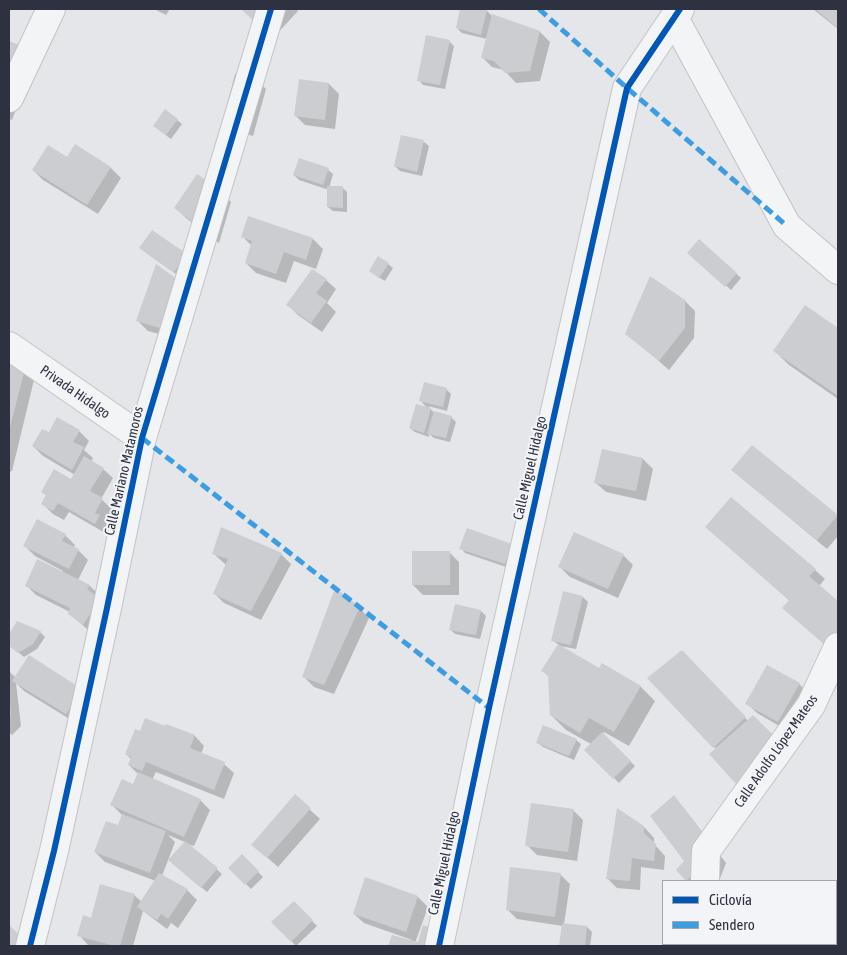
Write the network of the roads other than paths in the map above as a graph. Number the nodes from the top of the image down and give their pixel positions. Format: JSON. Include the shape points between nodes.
{"nodes":[{"id":1,"x":50,"y":9,"type":"edge"},
{"id":2,"x":271,"y":9,"type":"edge"},
{"id":3,"x":677,"y":13,"type":"edge"},
{"id":4,"x":9,"y":98,"type":"edge"},
{"id":5,"x":838,"y":270,"type":"edge"},
{"id":6,"x":9,"y":346,"type":"edge"},
{"id":7,"x":142,"y":438,"type":"junction"},
{"id":8,"x":838,"y":647,"type":"edge"},
{"id":9,"x":706,"y":880,"type":"edge"},
{"id":10,"x":30,"y":946,"type":"edge"},
{"id":11,"x":439,"y":946,"type":"edge"}],
"edges":[{"from":1,"to":4,"type":"street"},
{"from":2,"to":7,"type":"street","name":"Calle Mariano Matamoros"},
{"from":3,"to":5,"type":"street","via":[[787,226]]},
{"from":3,"to":11,"type":"street","name":"Calle Miguel Hidalgo","via":[[627,88]]},
{"from":6,"to":7,"type":"street","name":"Privada Hidalgo"},
{"from":7,"to":10,"type":"street","name":"Calle Mariano Matamoros","via":[[54,851]]},
{"from":8,"to":9,"type":"street","name":"Calle Adolfo López Mateos","via":[[811,705],[706,851]]}]}
